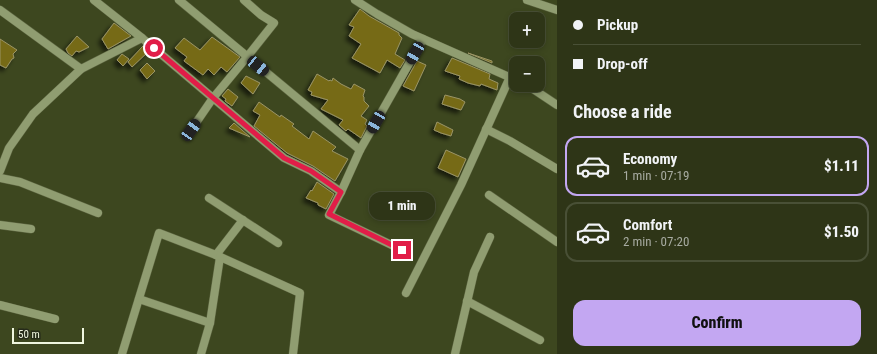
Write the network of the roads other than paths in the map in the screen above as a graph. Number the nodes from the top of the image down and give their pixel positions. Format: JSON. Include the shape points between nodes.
{"nodes":[{"id":1,"x":94,"y":0,"type":"edge"},
{"id":2,"x":179,"y":0,"type":"edge"},
{"id":3,"x":244,"y":0,"type":"edge"},
{"id":4,"x":355,"y":0,"type":"edge"},
{"id":5,"x":527,"y":0,"type":"edge"},
{"id":6,"x":0,"y":10,"type":"edge"},
{"id":7,"x":557,"y":10,"type":"edge"},
{"id":8,"x":142,"y":38,"type":"junction"},
{"id":9,"x":423,"y":39,"type":"junction"},
{"id":10,"x":247,"y":57,"type":"junction"},
{"id":11,"x":81,"y":68,"type":"junction"},
{"id":12,"x":509,"y":77,"type":"edge"},
{"id":13,"x":509,"y":86,"type":"edge"},
{"id":14,"x":538,"y":92,"type":"edge"},
{"id":15,"x":213,"y":98,"type":"junction"},
{"id":16,"x":557,"y":105,"type":"edge"},
{"id":17,"x":486,"y":129,"type":"junction"},
{"id":18,"x":191,"y":130,"type":"dead end"},
{"id":19,"x":360,"y":150,"type":"junction"},
{"id":20,"x":557,"y":169,"type":"edge"},
{"id":21,"x":0,"y":171,"type":"edge"},
{"id":22,"x":0,"y":178,"type":"edge"},
{"id":23,"x":341,"y":192,"type":"junction"},
{"id":24,"x":489,"y":195,"type":"dead end"},
{"id":25,"x":209,"y":198,"type":"dead end"},
{"id":26,"x":98,"y":213,"type":"dead end"},
{"id":27,"x":243,"y":220,"type":"junction"},
{"id":28,"x":0,"y":225,"type":"edge"},
{"id":29,"x":31,"y":229,"type":"dead end"},
{"id":30,"x":490,"y":237,"type":"dead end"},
{"id":31,"x":557,"y":242,"type":"edge"},
{"id":32,"x":278,"y":243,"type":"dead end"},
{"id":33,"x":402,"y":250,"type":"dead end"},
{"id":34,"x":218,"y":256,"type":"junction"},
{"id":35,"x":406,"y":294,"type":"dead end"},
{"id":36,"x":139,"y":299,"type":"junction"},
{"id":37,"x":467,"y":301,"type":"junction"},
{"id":38,"x":0,"y":304,"type":"edge"},
{"id":39,"x":55,"y":319,"type":"dead end"},
{"id":40,"x":210,"y":323,"type":"junction"},
{"id":41,"x":540,"y":340,"type":"dead end"},
{"id":42,"x":122,"y":354,"type":"edge"},
{"id":43,"x":202,"y":354,"type":"edge"},
{"id":44,"x":293,"y":354,"type":"edge"},
{"id":45,"x":455,"y":354,"type":"edge"}],
"edges":[{"from":1,"to":8,"type":"street"},
{"from":2,"to":10,"type":"street"},
{"from":3,"to":10,"type":"street","via":[[274,23]]},
{"from":4,"to":9,"type":"street"},
{"from":5,"to":7,"type":"street"},
{"from":6,"to":11,"type":"street"},
{"from":8,"to":11,"type":"street"},
{"from":8,"to":15,"type":"street"},
{"from":9,"to":12,"type":"street"},
{"from":9,"to":19,"type":"street"},
{"from":10,"to":15,"type":"street"},
{"from":10,"to":19,"type":"street"},
{"from":11,"to":21,"type":"street","via":[[33,114],[9,148]]},
{"from":13,"to":17,"type":"street"},
{"from":14,"to":16,"type":"street"},
{"from":15,"to":18,"type":"street"},
{"from":15,"to":23,"type":"street","via":[[284,158],[311,171]]},
{"from":17,"to":20,"type":"street"},
{"from":17,"to":35,"type":"street"},
{"from":19,"to":23,"type":"street"},
{"from":22,"to":26,"type":"street","via":[[20,182]]},
{"from":23,"to":33,"type":"street","via":[[329,214]]},
{"from":24,"to":31,"type":"street"},
{"from":25,"to":27,"type":"street"},
{"from":27,"to":32,"type":"street"},
{"from":27,"to":34,"type":"street"},
{"from":28,"to":29,"type":"street"},
{"from":30,"to":37,"type":"street","via":[[474,272]]},
{"from":34,"to":36,"type":"street","via":[[159,233]]},
{"from":34,"to":40,"type":"street"},
{"from":34,"to":44,"type":"street","via":[[300,293]]},
{"from":36,"to":40,"type":"street"},
{"from":36,"to":42,"type":"street"},
{"from":37,"to":41,"type":"street"},
{"from":37,"to":45,"type":"street"},
{"from":38,"to":39,"type":"street"},
{"from":40,"to":43,"type":"street"}]}
